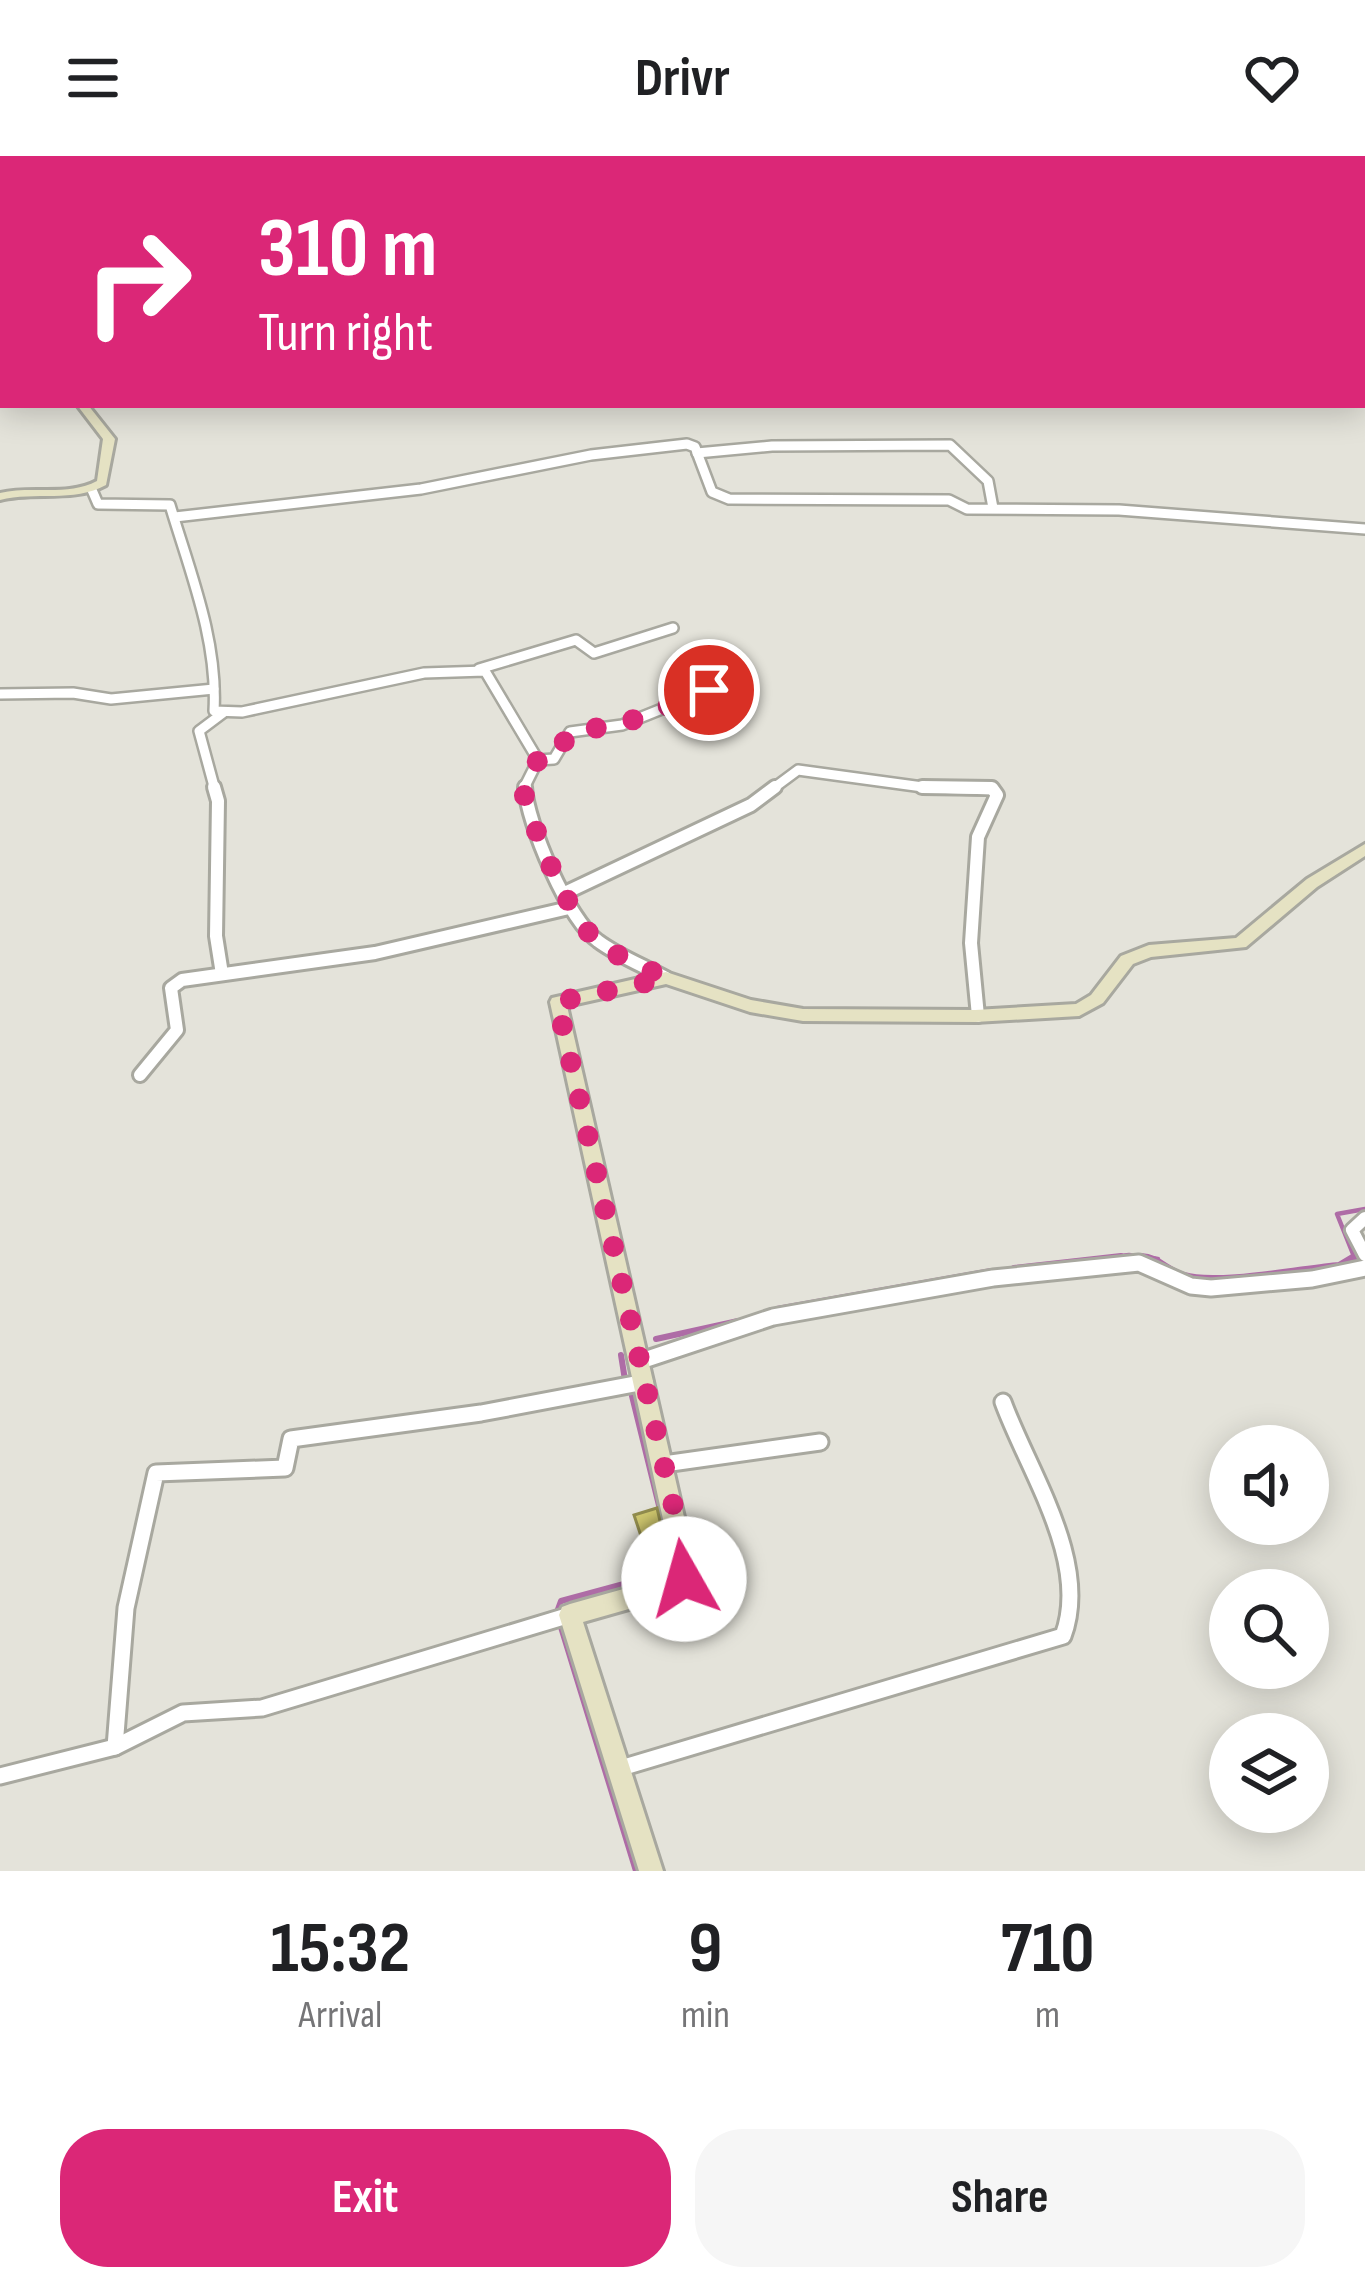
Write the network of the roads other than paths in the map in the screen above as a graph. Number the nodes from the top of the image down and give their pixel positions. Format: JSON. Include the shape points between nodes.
{"nodes":[{"id":1,"x":84,"y":408,"type":"edge"},
{"id":2,"x":697,"y":453,"type":"junction"},
{"id":3,"x":92,"y":490,"type":"junction"},
{"id":4,"x":3,"y":493,"type":"edge"},
{"id":5,"x":993,"y":508,"type":"junction"},
{"id":6,"x":176,"y":518,"type":"junction"},
{"id":7,"x":1365,"y":530,"type":"edge"},
{"id":8,"x":673,"y":628,"type":"dead end"},
{"id":9,"x":477,"y":669,"type":"junction"},
{"id":10,"x":214,"y":689,"type":"junction"},
{"id":11,"x":709,"y":690,"type":"dead end"},
{"id":12,"x":0,"y":694,"type":"edge"},
{"id":13,"x":223,"y":713,"type":"junction"},
{"id":14,"x":538,"y":760,"type":"junction"},
{"id":15,"x":1365,"y":849,"type":"edge"},
{"id":16,"x":567,"y":892,"type":"junction"},
{"id":17,"x":569,"y":908,"type":"junction"},
{"id":18,"x":222,"y":974,"type":"junction"},
{"id":19,"x":666,"y":978,"type":"junction"},
{"id":20,"x":978,"y":1016,"type":"junction"},
{"id":21,"x":140,"y":1075,"type":"dead end"},
{"id":22,"x":1365,"y":1218,"type":"edge"},
{"id":23,"x":1365,"y":1255,"type":"edge"},
{"id":24,"x":1365,"y":1268,"type":"edge"},
{"id":25,"x":643,"y":1372,"type":"junction"},
{"id":26,"x":1003,"y":1402,"type":"dead end"},
{"id":27,"x":820,"y":1442,"type":"dead end"},
{"id":28,"x":664,"y":1464,"type":"junction"},
{"id":29,"x":570,"y":1615,"type":"junction"},
{"id":30,"x":115,"y":1747,"type":"junction"},
{"id":31,"x":621,"y":1768,"type":"junction"},
{"id":32,"x":0,"y":1776,"type":"edge"},
{"id":33,"x":651,"y":1871,"type":"edge"}],
"edges":[{"from":1,"to":3,"type":"main road","via":[[109,439],[107,472]]},
{"from":2,"to":5,"type":"street","via":[[716,497],[949,500]]},
{"from":2,"to":5,"type":"street","via":[[950,445],[988,481]]},
{"from":2,"to":6,"type":"street","via":[[687,444],[630,448],[441,486]]},
{"from":3,"to":4,"type":"main road"},
{"from":3,"to":6,"type":"street","via":[[98,504],[170,505]]},
{"from":5,"to":7,"type":"street"},
{"from":6,"to":10,"type":"street","via":[[201,599]]},
{"from":8,"to":9,"type":"street","via":[[594,653],[576,640]]},
{"from":9,"to":13,"type":"street"},
{"from":9,"to":14,"type":"street","via":[[492,680]]},
{"from":10,"to":12,"type":"street","via":[[152,698]]},
{"from":10,"to":13,"type":"street","via":[[214,711]]},
{"from":11,"to":14,"type":"street","via":[[622,724],[570,732],[554,759]]},
{"from":13,"to":18,"type":"street","via":[[200,731],[218,801],[215,936]]},
{"from":14,"to":16,"type":"street","via":[[523,790]]},
{"from":15,"to":20,"type":"main road","via":[[1240,944],[1127,959],[1079,1010]]},
{"from":16,"to":17,"type":"street"},
{"from":16,"to":20,"type":"street","via":[[752,806],[798,770],[992,788],[993,812],[978,837],[972,933]]},
{"from":17,"to":18,"type":"street","via":[[375,953]]},
{"from":17,"to":19,"type":"street","via":[[597,941]]},
{"from":18,"to":21,"type":"street","via":[[172,988],[177,1030]]},
{"from":19,"to":20,"type":"main road","via":[[803,1015]]},
{"from":19,"to":25,"type":"main road","via":[[557,1002]]},
{"from":22,"to":23,"type":"street","via":[[1352,1230]]},
{"from":24,"to":25,"type":"street","via":[[1334,1279],[1199,1288],[1139,1263],[993,1278],[773,1317]]},
{"from":25,"to":28,"type":"main road"},
{"from":25,"to":30,"type":"street","via":[[481,1413],[291,1439],[285,1468],[155,1473],[116,1662]]},
{"from":26,"to":31,"type":"street","via":[[1067,1568],[1074,1604],[1063,1636]]},
{"from":27,"to":28,"type":"street"},
{"from":28,"to":29,"type":"main road","via":[[684,1579]]},
{"from":29,"to":30,"type":"street","via":[[262,1708],[183,1713]]},
{"from":29,"to":31,"type":"main road"},
{"from":30,"to":32,"type":"street"},
{"from":31,"to":33,"type":"main road"}]}
